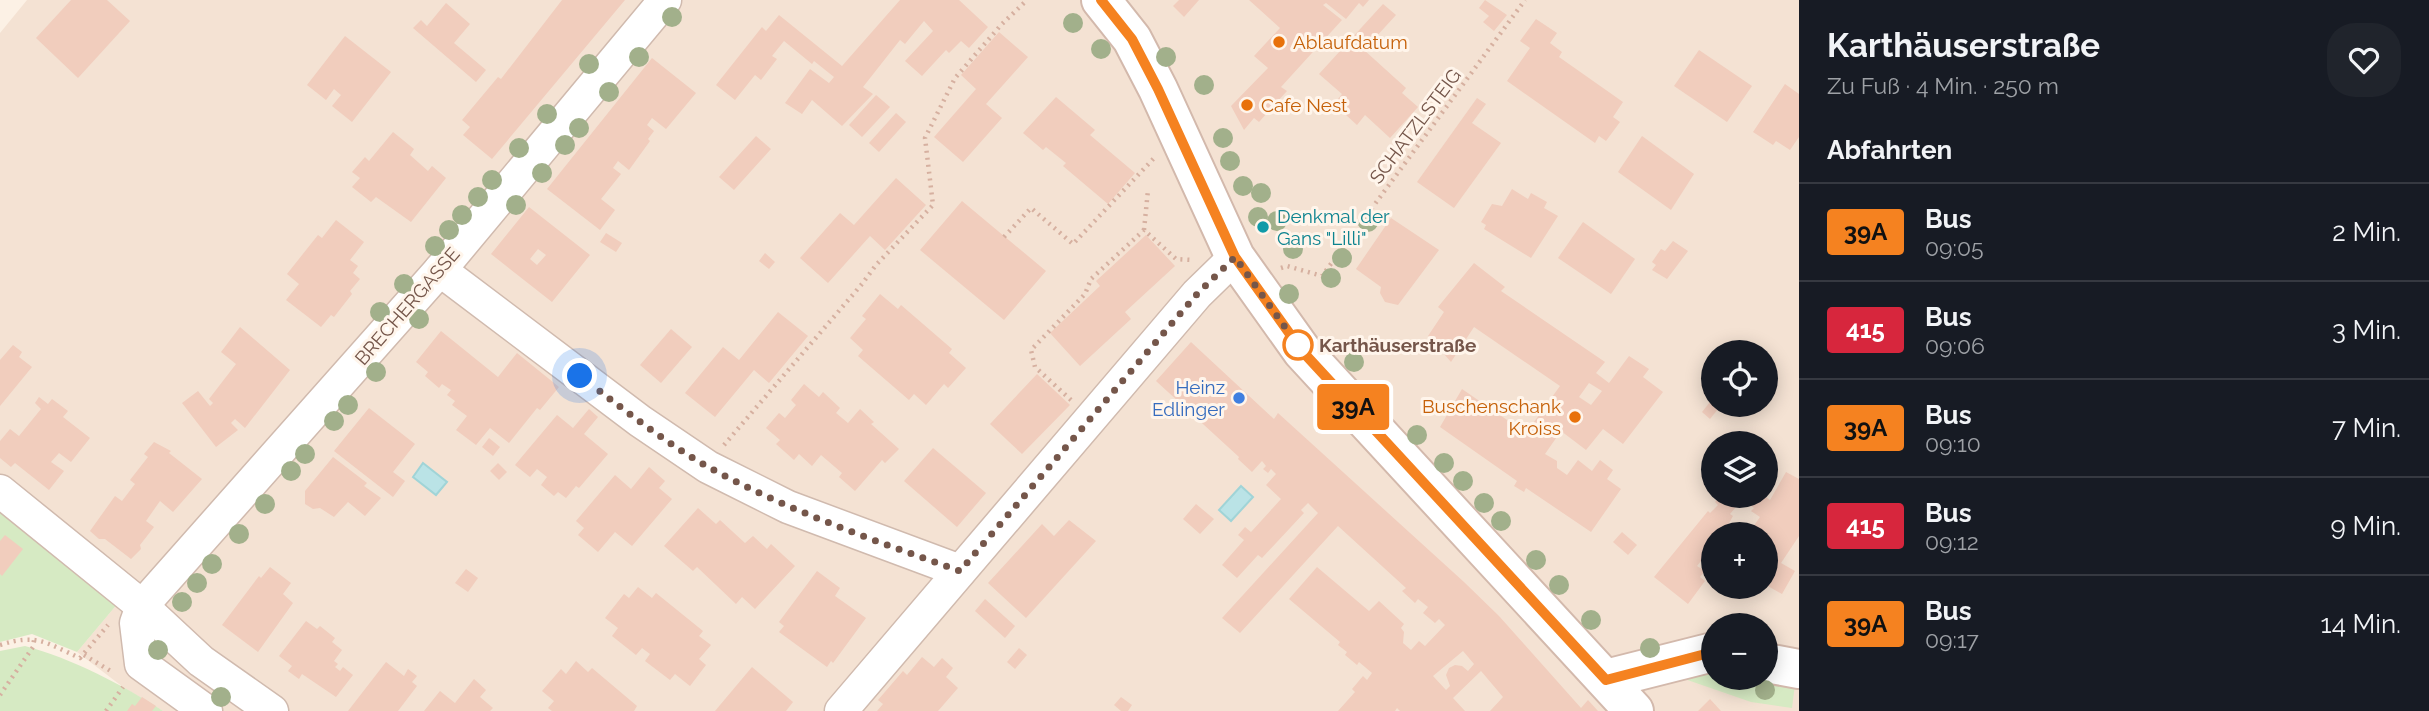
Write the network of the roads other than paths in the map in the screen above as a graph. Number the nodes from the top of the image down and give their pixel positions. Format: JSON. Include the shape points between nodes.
{"nodes":[{"id":1,"x":665,"y":0,"type":"edge"},
{"id":2,"x":1101,"y":0,"type":"edge"},
{"id":3,"x":1242,"y":267,"type":"junction"},
{"id":4,"x":440,"y":270,"type":"junction"},
{"id":5,"x":0,"y":491,"type":"edge"},
{"id":6,"x":960,"y":571,"type":"junction"},
{"id":7,"x":137,"y":602,"type":"junction"},
{"id":8,"x":1701,"y":655,"type":"edge"},
{"id":9,"x":1778,"y":665,"type":"edge"},
{"id":10,"x":1799,"y":669,"type":"edge"},
{"id":11,"x":1606,"y":680,"type":"junction"},
{"id":12,"x":206,"y":711,"type":"edge"},
{"id":13,"x":272,"y":711,"type":"edge"},
{"id":14,"x":841,"y":711,"type":"edge"},
{"id":15,"x":1634,"y":711,"type":"edge"}],
"edges":[{"from":1,"to":4,"type":"street","name":"BRECHERGASSE"},
{"from":2,"to":3,"type":"main road","via":[[1132,39]]},
{"from":3,"to":6,"type":"street","via":[[1197,294]]},
{"from":3,"to":11,"type":"main road","via":[[1302,351]]},
{"from":4,"to":6,"type":"street","via":[[639,421],[708,467],[788,507]]},
{"from":4,"to":7,"type":"street","name":"BRECHERGASSE"},
{"from":5,"to":7,"type":"street"},
{"from":6,"to":14,"type":"street"},
{"from":7,"to":12,"type":"street","via":[[141,664]]},
{"from":7,"to":13,"type":"street","via":[[201,661]]},
{"from":8,"to":11,"type":"main road"},
{"from":9,"to":10,"type":"main road"},
{"from":11,"to":15,"type":"main road"}]}
